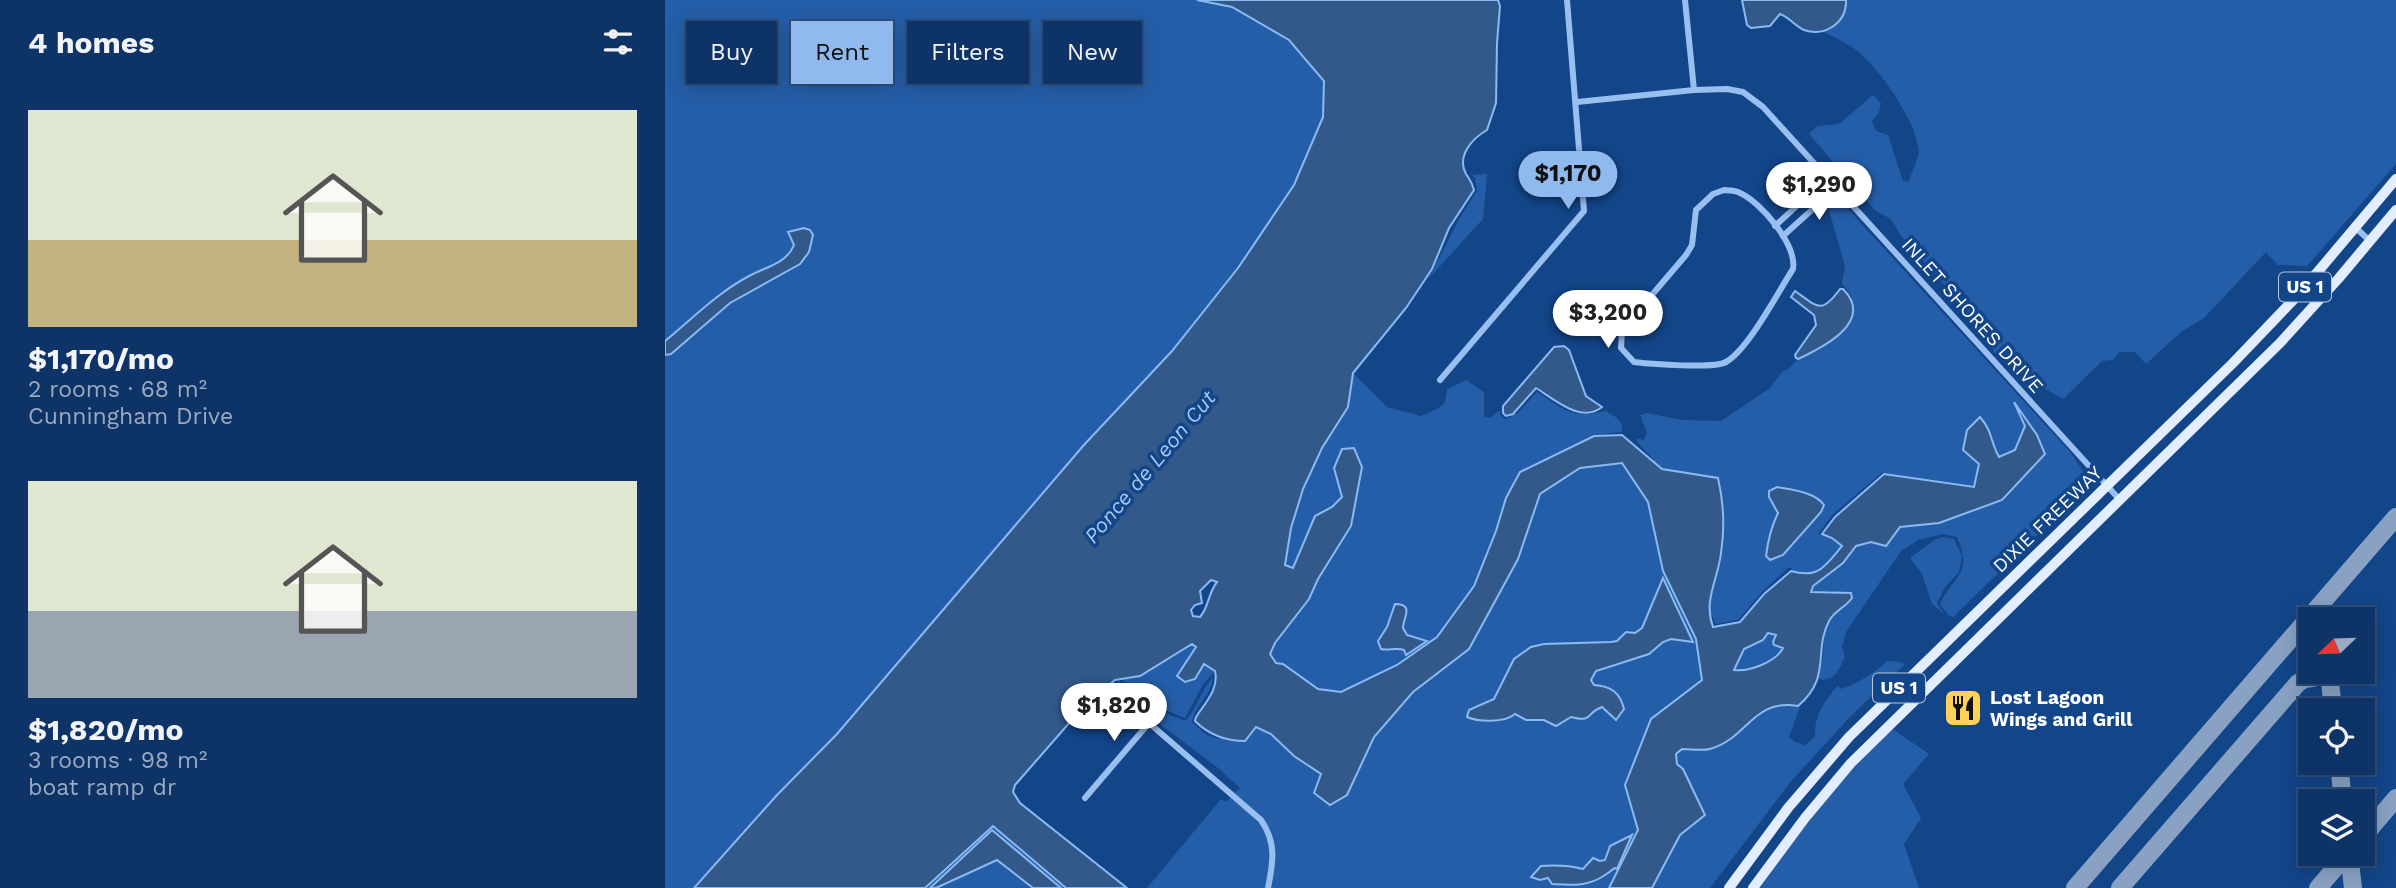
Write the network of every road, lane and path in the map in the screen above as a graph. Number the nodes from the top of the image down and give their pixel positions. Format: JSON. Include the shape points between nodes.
{"nodes":[{"id":1,"x":1567,"y":0,"type":"edge"},
{"id":2,"x":1685,"y":0,"type":"edge"},
{"id":3,"x":1695,"y":90,"type":"junction"},
{"id":4,"x":1577,"y":102,"type":"junction"},
{"id":5,"x":1827,"y":178,"type":"junction"},
{"id":6,"x":2396,"y":179,"type":"edge"},
{"id":7,"x":1836,"y":188,"type":"junction"},
{"id":8,"x":2396,"y":210,"type":"edge"},
{"id":9,"x":1775,"y":226,"type":"junction"},
{"id":10,"x":2356,"y":228,"type":"junction"},
{"id":11,"x":1783,"y":236,"type":"junction"},
{"id":12,"x":2370,"y":242,"type":"junction"},
{"id":13,"x":1440,"y":380,"type":"dead end"},
{"id":14,"x":2107,"y":485,"type":"junction"},
{"id":15,"x":2120,"y":500,"type":"junction"},
{"id":16,"x":1085,"y":798,"type":"dead end"},
{"id":17,"x":1268,"y":888,"type":"edge"},
{"id":18,"x":1728,"y":888,"type":"edge"},
{"id":19,"x":1753,"y":888,"type":"edge"}],
"edges":[{"from":1,"to":4,"type":"street"},
{"from":2,"to":3,"type":"street"},
{"from":3,"to":4,"type":"street","name":"INLET SHORES DRIVE"},
{"from":3,"to":5,"type":"street","name":"INLET SHORES DRIVE","via":[[1743,92],[1763,107]]},
{"from":4,"to":13,"type":"street","via":[[1584,211]]},
{"from":5,"to":7,"type":"street","name":"INLET SHORES DRIVE"},
{"from":5,"to":9,"type":"street"},
{"from":6,"to":10,"type":"main road","name":"DIXIE FREEWAY","number":"US 1"},
{"from":7,"to":11,"type":"street"},
{"from":7,"to":14,"type":"street","name":"INLET SHORES DRIVE"},
{"from":8,"to":12,"type":"main road","name":"DIXIE FREEWAY","number":"US 1"},
{"from":9,"to":11,"type":"street"},
{"from":9,"to":11,"type":"street","via":[[1753,202],[1734,191],[1704,201],[1696,211],[1692,245],[1622,330],[1621,348],[1626,356],[1642,363],[1711,366],[1728,362],[1793,269],[1793,255]]},
{"from":10,"to":12,"type":"street"},
{"from":10,"to":14,"type":"main road","name":"DIXIE FREEWAY","number":"US 1","via":[[2267,328]]},
{"from":12,"to":15,"type":"main road","name":"DIXIE FREEWAY","number":"US 1","via":[[2280,343]]},
{"from":14,"to":15,"type":"street","name":"INLET SHORES DRIVE"},
{"from":14,"to":18,"type":"main road","name":"DIXIE FREEWAY","number":"US 1","via":[[1849,737]]},
{"from":15,"to":19,"type":"main road","name":"DIXIE FREEWAY","number":"US 1","via":[[1859,756]]},
{"from":16,"to":17,"type":"street","via":[[1149,723],[1261,820],[1273,849]]}]}
